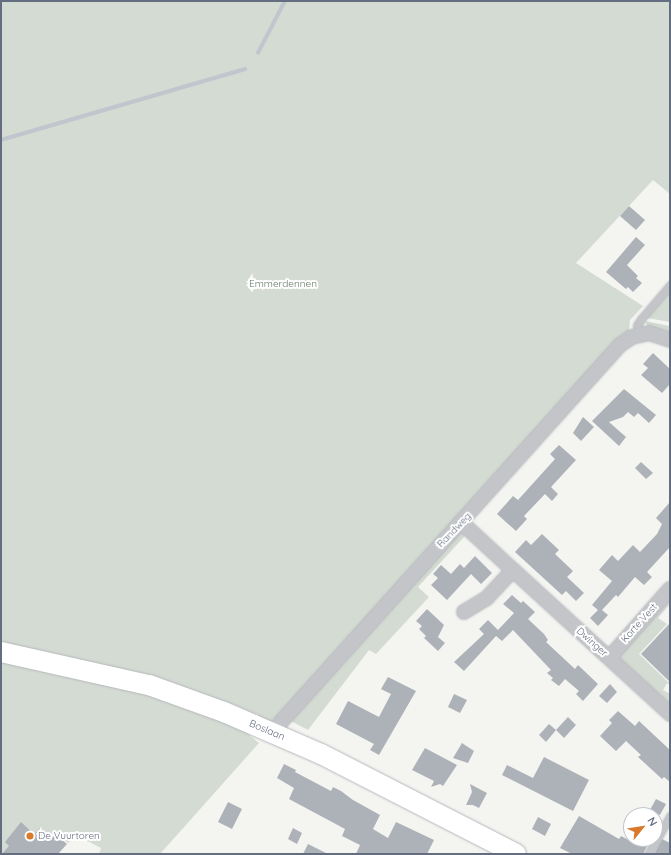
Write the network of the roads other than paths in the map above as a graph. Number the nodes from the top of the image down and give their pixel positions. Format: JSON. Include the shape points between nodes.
{"nodes":[{"id":1,"x":670,"y":285,"type":"edge"},
{"id":2,"x":640,"y":335,"type":"junction"},
{"id":3,"x":670,"y":340,"type":"edge"},
{"id":4,"x":462,"y":523,"type":"junction"},
{"id":5,"x":513,"y":570,"type":"junction"},
{"id":6,"x":670,"y":589,"type":"edge"},
{"id":7,"x":464,"y":612,"type":"dead end"},
{"id":8,"x":1,"y":652,"type":"edge"},
{"id":9,"x":610,"y":657,"type":"junction"},
{"id":10,"x":670,"y":714,"type":"edge"},
{"id":11,"x":272,"y":732,"type":"junction"},
{"id":12,"x":670,"y":816,"type":"edge"},
{"id":13,"x":516,"y":854,"type":"edge"},
{"id":14,"x":648,"y":854,"type":"edge"}],
"edges":[{"from":1,"to":2,"type":"lane","via":[[641,319],[638,325]]},
{"from":2,"to":3,"type":"street","via":[[654,332]]},
{"from":2,"to":4,"type":"street","name":"Randweg","via":[[620,345]]},
{"from":4,"to":5,"type":"street","name":"Dwinger"},
{"from":4,"to":11,"type":"street","name":"Randweg","via":[[455,526]]},
{"from":5,"to":7,"type":"street","via":[[487,598]]},
{"from":5,"to":9,"type":"street","name":"Dwinger"},
{"from":6,"to":9,"type":"street","name":"Korte Vest"},
{"from":8,"to":11,"type":"main road","name":"Boslaan","via":[[149,686]]},
{"from":9,"to":10,"type":"street","name":"Dwinger"},
{"from":11,"to":13,"type":"main road","name":"Boslaan"},
{"from":12,"to":14,"type":"lane"}]}
